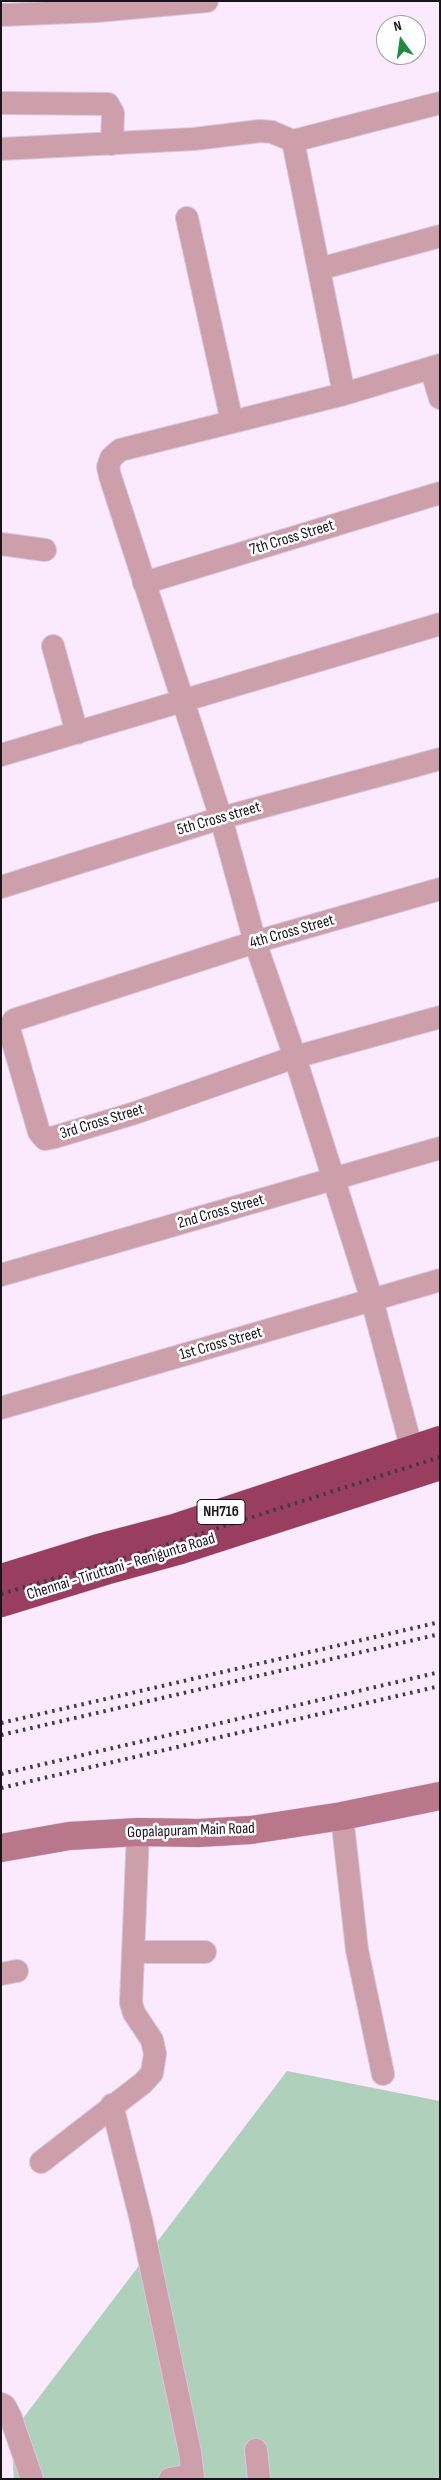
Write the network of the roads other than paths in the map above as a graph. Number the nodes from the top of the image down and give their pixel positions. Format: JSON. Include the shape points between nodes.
{"nodes":[{"id":1,"x":206,"y":1,"type":"edge"},
{"id":2,"x":1,"y":15,"type":"edge"},
{"id":3,"x":1,"y":103,"type":"edge"},
{"id":4,"x":440,"y":103,"type":"edge"},
{"id":5,"x":293,"y":141,"type":"junction"},
{"id":6,"x":112,"y":144,"type":"junction"},
{"id":7,"x":1,"y":149,"type":"edge"},
{"id":8,"x":187,"y":218,"type":"dead end"},
{"id":9,"x":440,"y":236,"type":"edge"},
{"id":10,"x":319,"y":269,"type":"junction"},
{"id":11,"x":435,"y":367,"type":"edge"},
{"id":12,"x":344,"y":394,"type":"junction"},
{"id":13,"x":440,"y":398,"type":"edge"},
{"id":14,"x":232,"y":422,"type":"junction"},
{"id":15,"x":440,"y":494,"type":"edge"},
{"id":16,"x":1,"y":544,"type":"edge"},
{"id":17,"x":45,"y":550,"type":"dead end"},
{"id":18,"x":144,"y":582,"type":"junction"},
{"id":19,"x":440,"y":624,"type":"edge"},
{"id":20,"x":53,"y":646,"type":"dead end"},
{"id":21,"x":184,"y":702,"type":"junction"},
{"id":22,"x":78,"y":733,"type":"junction"},
{"id":23,"x":1,"y":755,"type":"edge"},
{"id":24,"x":440,"y":759,"type":"edge"},
{"id":25,"x":221,"y":818,"type":"junction"},
{"id":26,"x":1,"y":887,"type":"edge"},
{"id":27,"x":440,"y":889,"type":"edge"},
{"id":28,"x":255,"y":942,"type":"junction"},
{"id":29,"x":144,"y":977,"type":"joint"},
{"id":30,"x":440,"y":1017,"type":"edge"},
{"id":31,"x":295,"y":1057,"type":"junction"},
{"id":32,"x":440,"y":1148,"type":"edge"},
{"id":33,"x":334,"y":1179,"type":"junction"},
{"id":34,"x":1,"y":1275,"type":"edge"},
{"id":35,"x":440,"y":1280,"type":"edge"},
{"id":36,"x":372,"y":1300,"type":"junction"},
{"id":37,"x":1,"y":1408,"type":"edge"},
{"id":38,"x":440,"y":1440,"type":"edge"},
{"id":39,"x":423,"y":1463,"type":"edge"},
{"id":40,"x":1,"y":1578,"type":"edge"},
{"id":41,"x":1,"y":1603,"type":"edge"},
{"id":42,"x":440,"y":1796,"type":"edge"},
{"id":43,"x":342,"y":1816,"type":"junction"},
{"id":44,"x":138,"y":1832,"type":"junction"},
{"id":45,"x":1,"y":1848,"type":"edge"},
{"id":46,"x":134,"y":1952,"type":"junction"},
{"id":47,"x":205,"y":1952,"type":"dead end"},
{"id":48,"x":383,"y":2074,"type":"dead end"},
{"id":49,"x":112,"y":2105,"type":"junction"},
{"id":50,"x":41,"y":2162,"type":"dead end"},
{"id":51,"x":1,"y":2404,"type":"edge"},
{"id":52,"x":256,"y":2450,"type":"dead end"},
{"id":53,"x":193,"y":2477,"type":"edge"},
{"id":54,"x":32,"y":2479,"type":"edge"},
{"id":55,"x":170,"y":2479,"type":"edge"},
{"id":56,"x":259,"y":2479,"type":"edge"}],
"edges":[{"from":1,"to":2,"type":"street","via":[[97,11]]},
{"from":3,"to":6,"type":"street","via":[[108,104],[113,113]]},
{"from":4,"to":5,"type":"street"},
{"from":5,"to":6,"type":"street","via":[[272,132],[260,131]]},
{"from":5,"to":10,"type":"street"},
{"from":6,"to":7,"type":"street"},
{"from":8,"to":14,"type":"street"},
{"from":9,"to":10,"type":"street"},
{"from":10,"to":12,"type":"street"},
{"from":11,"to":12,"type":"street"},
{"from":11,"to":13,"type":"street"},
{"from":12,"to":14,"type":"street"},
{"from":14,"to":18,"type":"street","via":[[120,450],[111,458],[110,476]]},
{"from":15,"to":18,"type":"street","name":"7th Cross Street"},
{"from":16,"to":17,"type":"street"},
{"from":18,"to":21,"type":"street"},
{"from":19,"to":21,"type":"street"},
{"from":20,"to":22,"type":"street"},
{"from":21,"to":22,"type":"street"},
{"from":21,"to":25,"type":"street"},
{"from":22,"to":23,"type":"street"},
{"from":24,"to":25,"type":"street","name":"5th Cross street"},
{"from":25,"to":26,"type":"street","name":"5th Cross street"},
{"from":25,"to":28,"type":"street"},
{"from":27,"to":28,"type":"street","name":"4th Cross Street"},
{"from":28,"to":29,"type":"street","name":"4th Cross Street"},
{"from":28,"to":31,"type":"street"},
{"from":29,"to":31,"type":"street","name":"3rd Cross Street","via":[[11,1023],[10,1032],[38,1132],[45,1139],[135,1113]]},
{"from":30,"to":31,"type":"street"},
{"from":31,"to":33,"type":"street"},
{"from":32,"to":33,"type":"street","name":"2nd Cross Street"},
{"from":33,"to":34,"type":"street","name":"2nd Cross Street"},
{"from":33,"to":36,"type":"street"},
{"from":35,"to":36,"type":"street","name":"1st Cross Street"},
{"from":36,"to":37,"type":"street","name":"1st Cross Street"},
{"from":36,"to":39,"type":"street"},
{"from":38,"to":39,"type":"highway","name":"Chennai - Tiruttani - Renigunta Road","number":"NH716"},
{"from":39,"to":40,"type":"highway","name":"Chennai - Tiruttani - Renigunta Road","number":"NH716","via":[[98,1548]]},
{"from":39,"to":41,"type":"highway","name":"Chennai - Tiruttani - Renigunta Road","number":"NH716","via":[[180,1550]]},
{"from":42,"to":43,"type":"street","name":"Gopalapuram Main Road"},
{"from":43,"to":44,"type":"street","name":"Gopalapuram Main Road","via":[[250,1830]]},
{"from":43,"to":48,"type":"street","via":[[357,1950]]},
{"from":44,"to":45,"type":"street","name":"Gopalapuram Main Road","via":[[69,1836]]},
{"from":44,"to":46,"type":"street"},
{"from":46,"to":47,"type":"street"},
{"from":46,"to":49,"type":"street","via":[[131,2003],[152,2040],[156,2054],[152,2073],[144,2083]]},
{"from":49,"to":50,"type":"street"},
{"from":49,"to":53,"type":"street","via":[[143,2230]]},
{"from":51,"to":54,"type":"street","via":[[6,2406],[11,2418]]},
{"from":52,"to":56,"type":"street"},
{"from":53,"to":55,"type":"street"}]}
